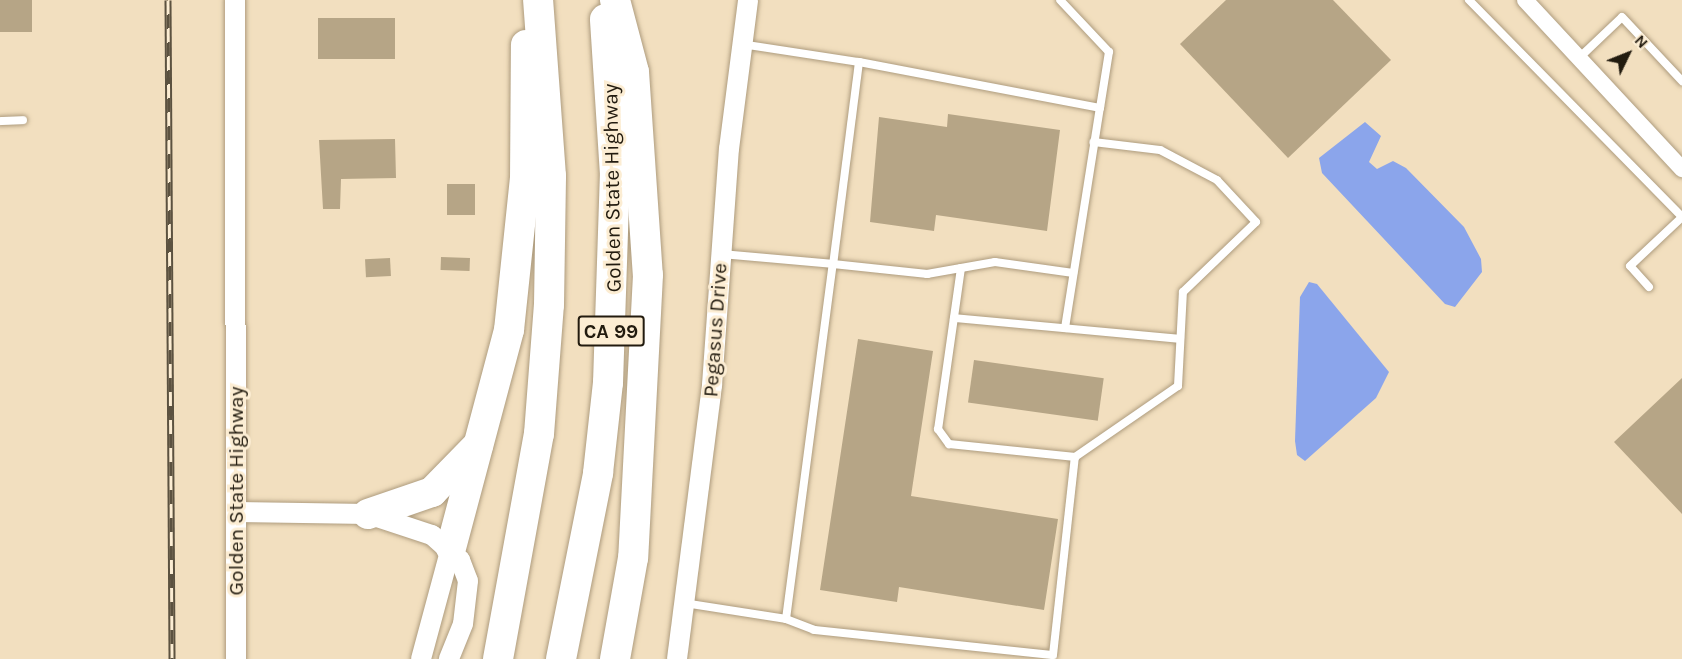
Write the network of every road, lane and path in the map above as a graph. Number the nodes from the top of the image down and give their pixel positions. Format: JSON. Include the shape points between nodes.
{"nodes":[{"id":1,"x":235,"y":0,"type":"edge"},
{"id":2,"x":528,"y":0,"type":"edge"},
{"id":3,"x":538,"y":0,"type":"edge"},
{"id":4,"x":603,"y":0,"type":"edge"},
{"id":5,"x":615,"y":0,"type":"edge"},
{"id":6,"x":748,"y":0,"type":"edge"},
{"id":7,"x":1060,"y":0,"type":"edge"},
{"id":8,"x":1469,"y":0,"type":"edge"},
{"id":9,"x":1525,"y":0,"type":"edge"},
{"id":10,"x":741,"y":44,"type":"junction"},
{"id":11,"x":1579,"y":58,"type":"junction"},
{"id":12,"x":859,"y":62,"type":"junction"},
{"id":13,"x":1682,"y":81,"type":"edge"},
{"id":14,"x":1100,"y":108,"type":"junction"},
{"id":15,"x":22,"y":120,"type":"dead end"},
{"id":16,"x":0,"y":121,"type":"edge"},
{"id":17,"x":1093,"y":142,"type":"junction"},
{"id":18,"x":1682,"y":169,"type":"edge"},
{"id":19,"x":1681,"y":219,"type":"edge"},
{"id":20,"x":721,"y":254,"type":"junction"},
{"id":21,"x":833,"y":264,"type":"junction"},
{"id":22,"x":961,"y":268,"type":"junction"},
{"id":23,"x":1073,"y":273,"type":"junction"},
{"id":24,"x":1650,"y":287,"type":"dead end"},
{"id":25,"x":954,"y":318,"type":"junction"},
{"id":26,"x":1065,"y":328,"type":"junction"},
{"id":27,"x":1180,"y":339,"type":"junction"},
{"id":28,"x":483,"y":438,"type":"junction"},
{"id":29,"x":1076,"y":457,"type":"junction"},
{"id":30,"x":237,"y":512,"type":"junction"},
{"id":31,"x":368,"y":514,"type":"junction"},
{"id":32,"x":451,"y":548,"type":"junction"},
{"id":33,"x":684,"y":603,"type":"junction"},
{"id":34,"x":786,"y":619,"type":"junction"},
{"id":35,"x":236,"y":659,"type":"edge"},
{"id":36,"x":421,"y":659,"type":"edge"},
{"id":37,"x":449,"y":659,"type":"edge"},
{"id":38,"x":498,"y":659,"type":"edge"},
{"id":39,"x":561,"y":659,"type":"edge"},
{"id":40,"x":615,"y":659,"type":"edge"},
{"id":41,"x":677,"y":659,"type":"edge"}],
"edges":[{"from":1,"to":30,"type":"street","name":"Golden State Highway"},
{"from":2,"to":28,"type":"highway","via":[[518,250],[509,330]]},
{"from":3,"to":38,"type":"highway","number":"CA 99","via":[[551,176],[549,305],[539,434]]},
{"from":4,"to":39,"type":"highway","name":"Golden State Highway","number":"CA 99","via":[[614,152],[615,286],[598,473]]},
{"from":5,"to":40,"type":"highway","via":[[634,72],[648,275],[633,558]]},
{"from":6,"to":10,"type":"street","name":"Pegasus Drive"},
{"from":7,"to":14,"type":"lane","via":[[1109,52]]},
{"from":8,"to":19,"type":"lane","via":[[1493,19]]},
{"from":9,"to":11,"type":"street"},
{"from":10,"to":12,"type":"lane"},
{"from":10,"to":20,"type":"street","name":"Pegasus Drive"},
{"from":11,"to":13,"type":"lane","via":[[1622,17]]},
{"from":11,"to":18,"type":"street"},
{"from":12,"to":14,"type":"lane"},
{"from":12,"to":21,"type":"lane"},
{"from":14,"to":17,"type":"lane"},
{"from":15,"to":16,"type":"lane"},
{"from":17,"to":23,"type":"lane"},
{"from":17,"to":27,"type":"lane","via":[[1160,150],[1217,180],[1256,222],[1183,292]]},
{"from":19,"to":24,"type":"lane","via":[[1629,266]]},
{"from":20,"to":21,"type":"lane"},
{"from":20,"to":33,"type":"street","name":"Pegasus Drive","via":[[712,385]]},
{"from":21,"to":22,"type":"lane","via":[[927,274]]},
{"from":21,"to":34,"type":"lane"},
{"from":22,"to":23,"type":"lane","via":[[995,262]]},
{"from":22,"to":25,"type":"lane"},
{"from":23,"to":26,"type":"lane"},
{"from":25,"to":26,"type":"lane"},
{"from":25,"to":29,"type":"lane","via":[[938,429],[949,444]]},
{"from":26,"to":27,"type":"lane"},
{"from":27,"to":29,"type":"lane","via":[[1178,387]]},
{"from":28,"to":31,"type":"highway","via":[[432,492]]},
{"from":28,"to":32,"type":"highway"},
{"from":29,"to":34,"type":"lane","via":[[1053,655],[814,630]]},
{"from":30,"to":31,"type":"street"},
{"from":30,"to":35,"type":"street","name":"Golden State Highway"},
{"from":31,"to":32,"type":"street","via":[[414,525]]},
{"from":32,"to":36,"type":"street"},
{"from":32,"to":37,"type":"street","via":[[468,581],[468,599]]},
{"from":33,"to":34,"type":"lane"},
{"from":33,"to":41,"type":"street","name":"Pegasus Drive"}]}
